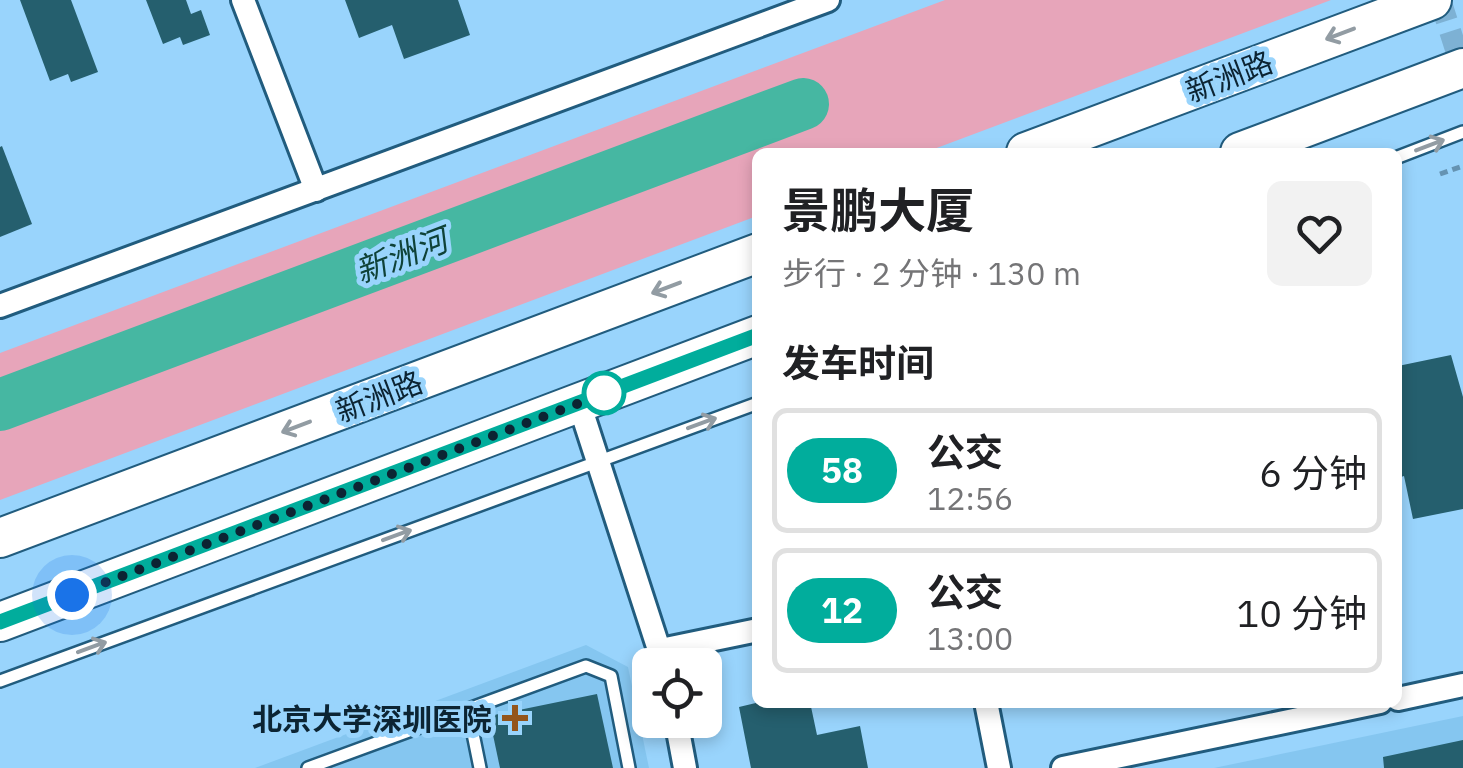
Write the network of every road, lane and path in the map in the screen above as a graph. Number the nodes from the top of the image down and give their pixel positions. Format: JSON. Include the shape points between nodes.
{"nodes":[{"id":1,"x":242,"y":0,"type":"edge"},
{"id":2,"x":828,"y":0,"type":"edge"},
{"id":3,"x":1432,"y":0,"type":"edge"},
{"id":4,"x":1457,"y":72,"type":"edge"},
{"id":5,"x":1463,"y":132,"type":"edge"},
{"id":6,"x":1037,"y":148,"type":"edge"},
{"id":7,"x":1251,"y":148,"type":"edge"},
{"id":8,"x":1402,"y":155,"type":"edge"},
{"id":9,"x":1463,"y":166,"type":"edge"},
{"id":10,"x":1440,"y":174,"type":"dead end"},
{"id":11,"x":316,"y":190,"type":"junction"},
{"id":12,"x":752,"y":256,"type":"edge"},
{"id":13,"x":0,"y":306,"type":"edge"},
{"id":14,"x":752,"y":337,"type":"edge"},
{"id":15,"x":579,"y":403,"type":"junction"},
{"id":16,"x":752,"y":405,"type":"edge"},
{"id":17,"x":599,"y":461,"type":"junction"},
{"id":18,"x":0,"y":538,"type":"edge"},
{"id":19,"x":0,"y":622,"type":"edge"},
{"id":20,"x":752,"y":632,"type":"edge"},
{"id":21,"x":660,"y":648,"type":"edge"},
{"id":22,"x":695,"y":648,"type":"edge"},
{"id":23,"x":0,"y":680,"type":"edge"},
{"id":24,"x":1463,"y":686,"type":"edge"},
{"id":25,"x":1402,"y":698,"type":"edge"},
{"id":26,"x":987,"y":708,"type":"edge"},
{"id":27,"x":1351,"y":708,"type":"edge"},
{"id":28,"x":468,"y":709,"type":"junction"},
{"id":29,"x":679,"y":738,"type":"edge"},
{"id":30,"x":308,"y":768,"type":"edge"},
{"id":31,"x":480,"y":768,"type":"edge"},
{"id":32,"x":629,"y":768,"type":"edge"},
{"id":33,"x":685,"y":768,"type":"edge"},
{"id":34,"x":999,"y":768,"type":"edge"},
{"id":35,"x":1063,"y":768,"type":"edge"}],
"edges":[{"from":1,"to":11,"type":"street"},
{"from":2,"to":11,"type":"street"},
{"from":3,"to":6,"type":"main road","name":"新洲路","one_way":true},
{"from":4,"to":7,"type":"main road"},
{"from":8,"to":5,"type":"lane","one_way":true},
{"from":9,"to":10,"type":"path"},
{"from":11,"to":13,"type":"street"},
{"from":12,"to":18,"type":"main road","name":"新洲路","one_way":true},
{"from":14,"to":15,"type":"main road"},
{"from":15,"to":17,"type":"street"},
{"from":15,"to":19,"type":"main road"},
{"from":17,"to":16,"type":"lane","one_way":true},
{"from":17,"to":21,"type":"street"},
{"from":23,"to":17,"type":"lane","one_way":true},
{"from":20,"to":22,"type":"street"},
{"from":24,"to":25,"type":"street"},
{"from":26,"to":34,"type":"street"},
{"from":27,"to":35,"type":"street"},
{"from":28,"to":30,"type":"lane"},
{"from":28,"to":31,"type":"lane"},
{"from":28,"to":32,"type":"lane","via":[[586,666],[611,676]]},
{"from":29,"to":33,"type":"street"}]}
